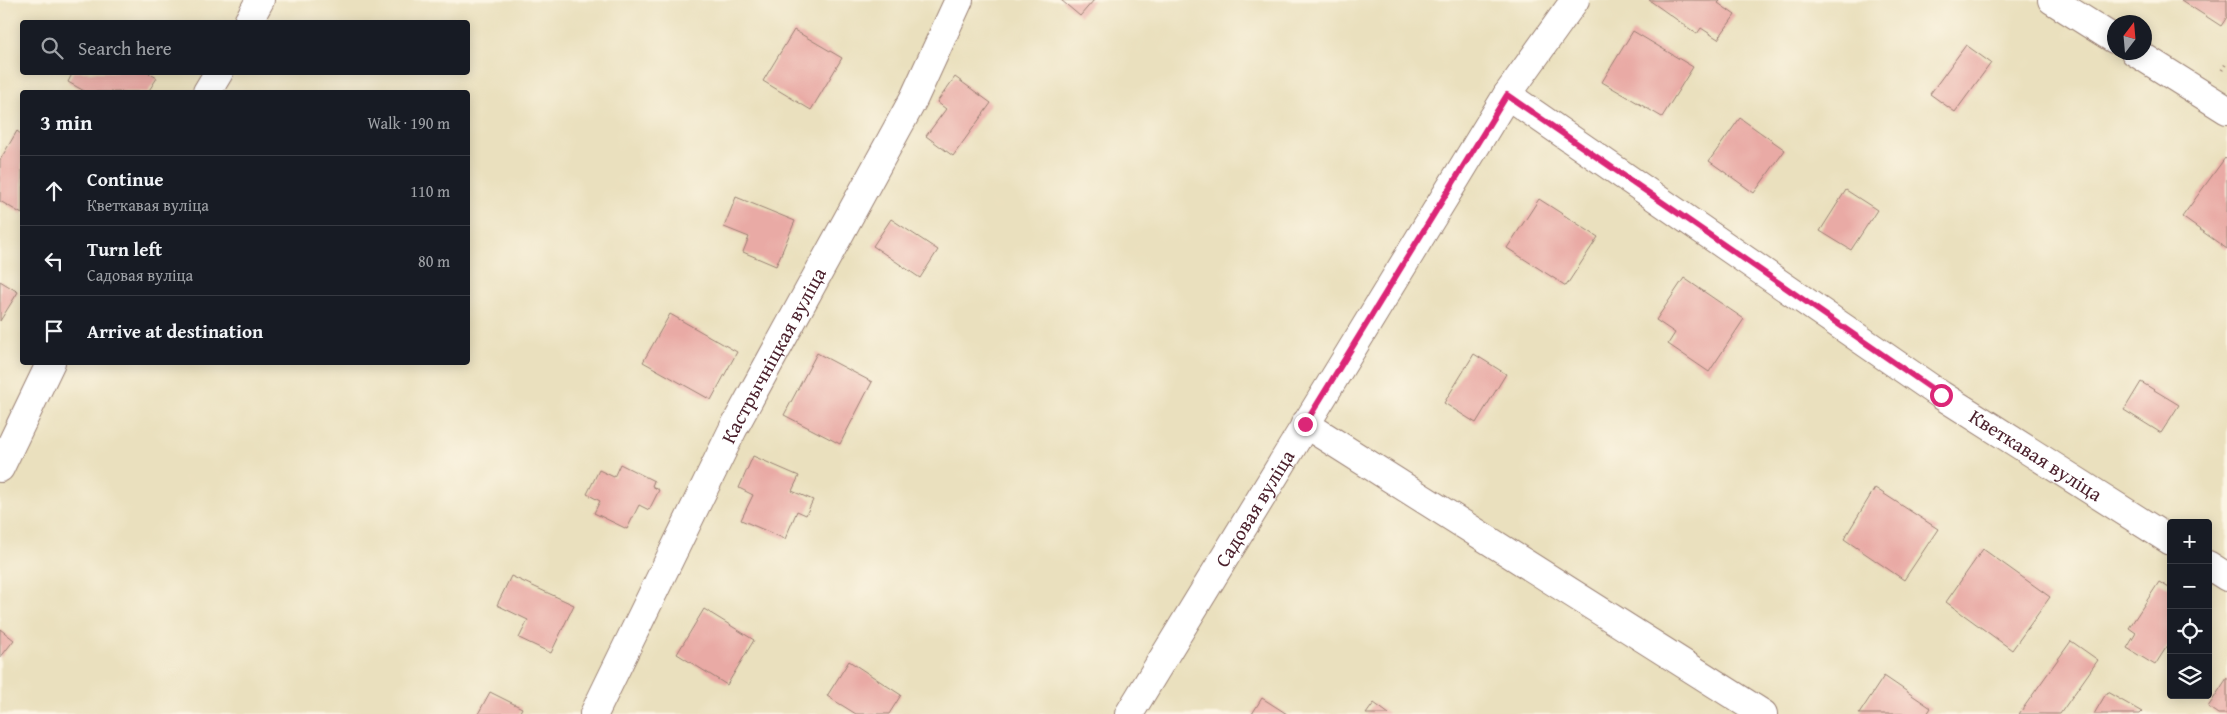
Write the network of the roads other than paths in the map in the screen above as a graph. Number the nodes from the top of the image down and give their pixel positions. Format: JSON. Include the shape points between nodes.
{"nodes":[{"id":1,"x":260,"y":0,"type":"edge"},
{"id":2,"x":959,"y":0,"type":"edge"},
{"id":3,"x":1575,"y":0,"type":"edge"},
{"id":4,"x":2052,"y":0,"type":"edge"},
{"id":5,"x":249,"y":20,"type":"edge"},
{"id":6,"x":2107,"y":35,"type":"edge"},
{"id":7,"x":2148,"y":60,"type":"edge"},
{"id":8,"x":217,"y":75,"type":"edge"},
{"id":9,"x":208,"y":90,"type":"edge"},
{"id":10,"x":1507,"y":95,"type":"junction"},
{"id":11,"x":2216,"y":103,"type":"edge"},
{"id":12,"x":50,"y":365,"type":"edge"},
{"id":13,"x":1305,"y":424,"type":"junction"},
{"id":14,"x":0,"y":468,"type":"edge"},
{"id":15,"x":2167,"y":538,"type":"edge"},
{"id":16,"x":2212,"y":568,"type":"edge"},
{"id":17,"x":2227,"y":577,"type":"edge"},
{"id":18,"x":594,"y":714,"type":"edge"},
{"id":19,"x":1128,"y":714,"type":"edge"},
{"id":20,"x":1763,"y":714,"type":"edge"}],
"edges":[{"from":1,"to":5,"type":"street"},
{"from":2,"to":18,"type":"street","name":"Кастрычніцкая вуліца","via":[[914,98],[733,429]]},
{"from":3,"to":10,"type":"street","name":"Садовая вуліца"},
{"from":4,"to":6,"type":"street"},
{"from":7,"to":11,"type":"street"},
{"from":8,"to":9,"type":"street"},
{"from":10,"to":13,"type":"street","name":"Садовая вуліца"},
{"from":10,"to":15,"type":"street","name":"Кветкавая вуліца","via":[[1941,395]]},
{"from":12,"to":14,"type":"street"},
{"from":13,"to":19,"type":"street","name":"Садовая вуліца"},
{"from":13,"to":20,"type":"street"},
{"from":16,"to":17,"type":"street"}]}
